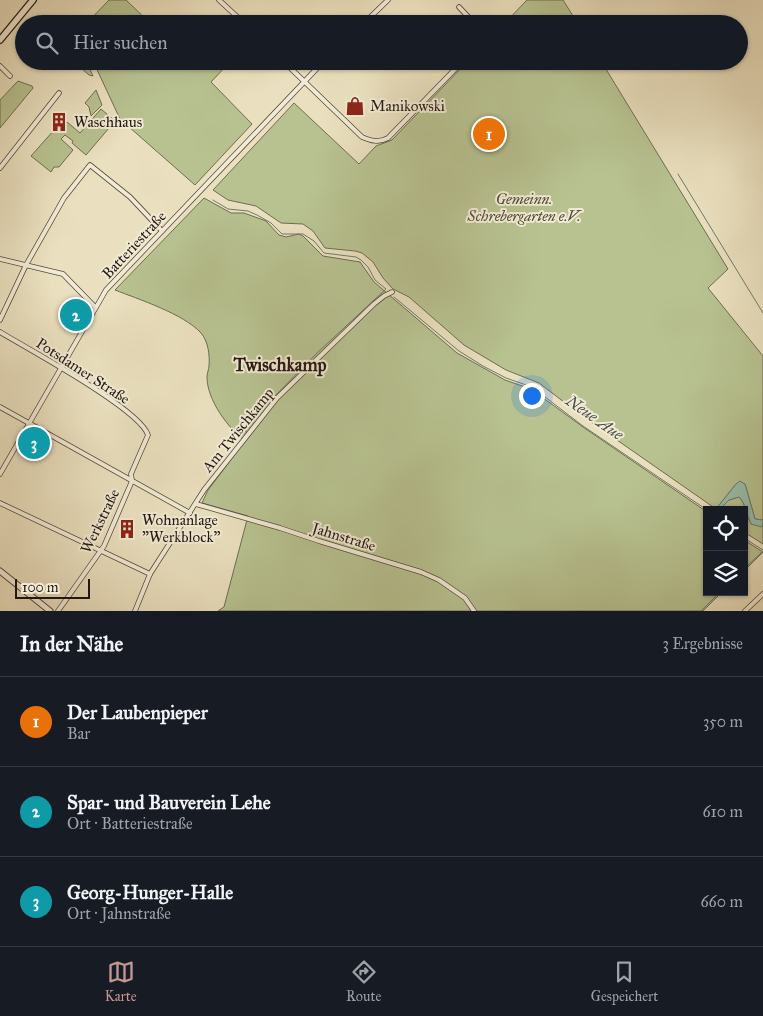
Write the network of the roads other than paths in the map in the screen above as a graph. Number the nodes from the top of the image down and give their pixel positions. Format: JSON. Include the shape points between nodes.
{"nodes":[{"id":1,"x":33,"y":0,"type":"edge"},
{"id":2,"x":219,"y":0,"type":"edge"},
{"id":3,"x":388,"y":0,"type":"edge"},
{"id":4,"x":459,"y":7,"type":"dead end"},
{"id":5,"x":21,"y":15,"type":"edge"},
{"id":6,"x":235,"y":15,"type":"edge"},
{"id":7,"x":372,"y":15,"type":"edge"},
{"id":8,"x":467,"y":15,"type":"edge"},
{"id":9,"x":15,"y":22,"type":"edge"},
{"id":10,"x":0,"y":40,"type":"edge"},
{"id":11,"x":0,"y":66,"type":"edge"},
{"id":12,"x":292,"y":70,"type":"edge"},
{"id":13,"x":315,"y":70,"type":"edge"},
{"id":14,"x":454,"y":70,"type":"edge"},
{"id":15,"x":10,"y":76,"type":"dead end"},
{"id":16,"x":303,"y":82,"type":"junction"},
{"id":17,"x":59,"y":93,"type":"dead end"},
{"id":18,"x":0,"y":168,"type":"edge"},
{"id":19,"x":162,"y":231,"type":"junction"},
{"id":20,"x":0,"y":259,"type":"edge"},
{"id":21,"x":26,"y":265,"type":"junction"},
{"id":22,"x":392,"y":292,"type":"dead end"},
{"id":23,"x":95,"y":307,"type":"junction"},
{"id":24,"x":0,"y":320,"type":"edge"},
{"id":25,"x":0,"y":332,"type":"edge"},
{"id":26,"x":60,"y":368,"type":"junction"},
{"id":27,"x":0,"y":407,"type":"edge"},
{"id":28,"x":28,"y":423,"type":"junction"},
{"id":29,"x":148,"y":434,"type":"joint"},
{"id":30,"x":0,"y":474,"type":"edge"},
{"id":31,"x":132,"y":481,"type":"junction"},
{"id":32,"x":0,"y":503,"type":"edge"},
{"id":33,"x":196,"y":504,"type":"junction"},
{"id":34,"x":190,"y":513,"type":"junction"},
{"id":35,"x":101,"y":550,"type":"junction"},
{"id":36,"x":0,"y":571,"type":"edge"},
{"id":37,"x":150,"y":574,"type":"junction"},
{"id":38,"x":763,"y":594,"type":"edge"},
{"id":39,"x":50,"y":611,"type":"edge"},
{"id":40,"x":58,"y":611,"type":"edge"},
{"id":41,"x":135,"y":611,"type":"edge"},
{"id":42,"x":474,"y":611,"type":"edge"},
{"id":43,"x":745,"y":611,"type":"edge"}],
"edges":[{"from":1,"to":5,"type":"main road"},
{"from":2,"to":6,"type":"street"},
{"from":3,"to":7,"type":"street"},
{"from":4,"to":8,"type":"street"},
{"from":9,"to":10,"type":"main road"},
{"from":11,"to":15,"type":"street"},
{"from":12,"to":16,"type":"street"},
{"from":13,"to":16,"type":"street","name":"Batteriestraße"},
{"from":14,"to":16,"type":"street","via":[[390,136],[381,141],[362,137]]},
{"from":16,"to":19,"type":"street","name":"Batteriestraße"},
{"from":17,"to":18,"type":"street"},
{"from":19,"to":21,"type":"street","via":[[130,197],[90,165],[64,198]]},
{"from":19,"to":23,"type":"street","name":"Batteriestraße","via":[[106,290]]},
{"from":20,"to":21,"type":"street"},
{"from":21,"to":23,"type":"street","via":[[63,274]]},
{"from":21,"to":24,"type":"street"},
{"from":22,"to":33,"type":"street","name":"Am Twischkamp","via":[[374,304],[277,398]]},
{"from":23,"to":26,"type":"street","name":"Batteriestraße"},
{"from":25,"to":26,"type":"street","name":"Potsdamer Straße"},
{"from":26,"to":28,"type":"street","name":"Batteriestraße"},
{"from":26,"to":29,"type":"street","name":"Potsdamer Straße","via":[[116,402]]},
{"from":27,"to":28,"type":"street"},
{"from":28,"to":30,"type":"street","name":"Batteriestraße"},
{"from":28,"to":31,"type":"street"},
{"from":29,"to":31,"type":"street","name":"Werkstraße","via":[[131,474]]},
{"from":31,"to":34,"type":"street"},
{"from":31,"to":35,"type":"street","name":"Werkstraße"},
{"from":32,"to":35,"type":"street"},
{"from":33,"to":34,"type":"street","name":"Am Twischkamp"},
{"from":33,"to":42,"type":"street","name":"Jahnstraße","via":[[421,572],[464,598]]},
{"from":34,"to":37,"type":"street","name":"Am Twischkamp"},
{"from":35,"to":37,"type":"street"},
{"from":35,"to":40,"type":"street","name":"Werkstraße"},
{"from":36,"to":39,"type":"street"},
{"from":37,"to":41,"type":"street","name":"Am Twischkamp"},
{"from":38,"to":43,"type":"street"}]}
